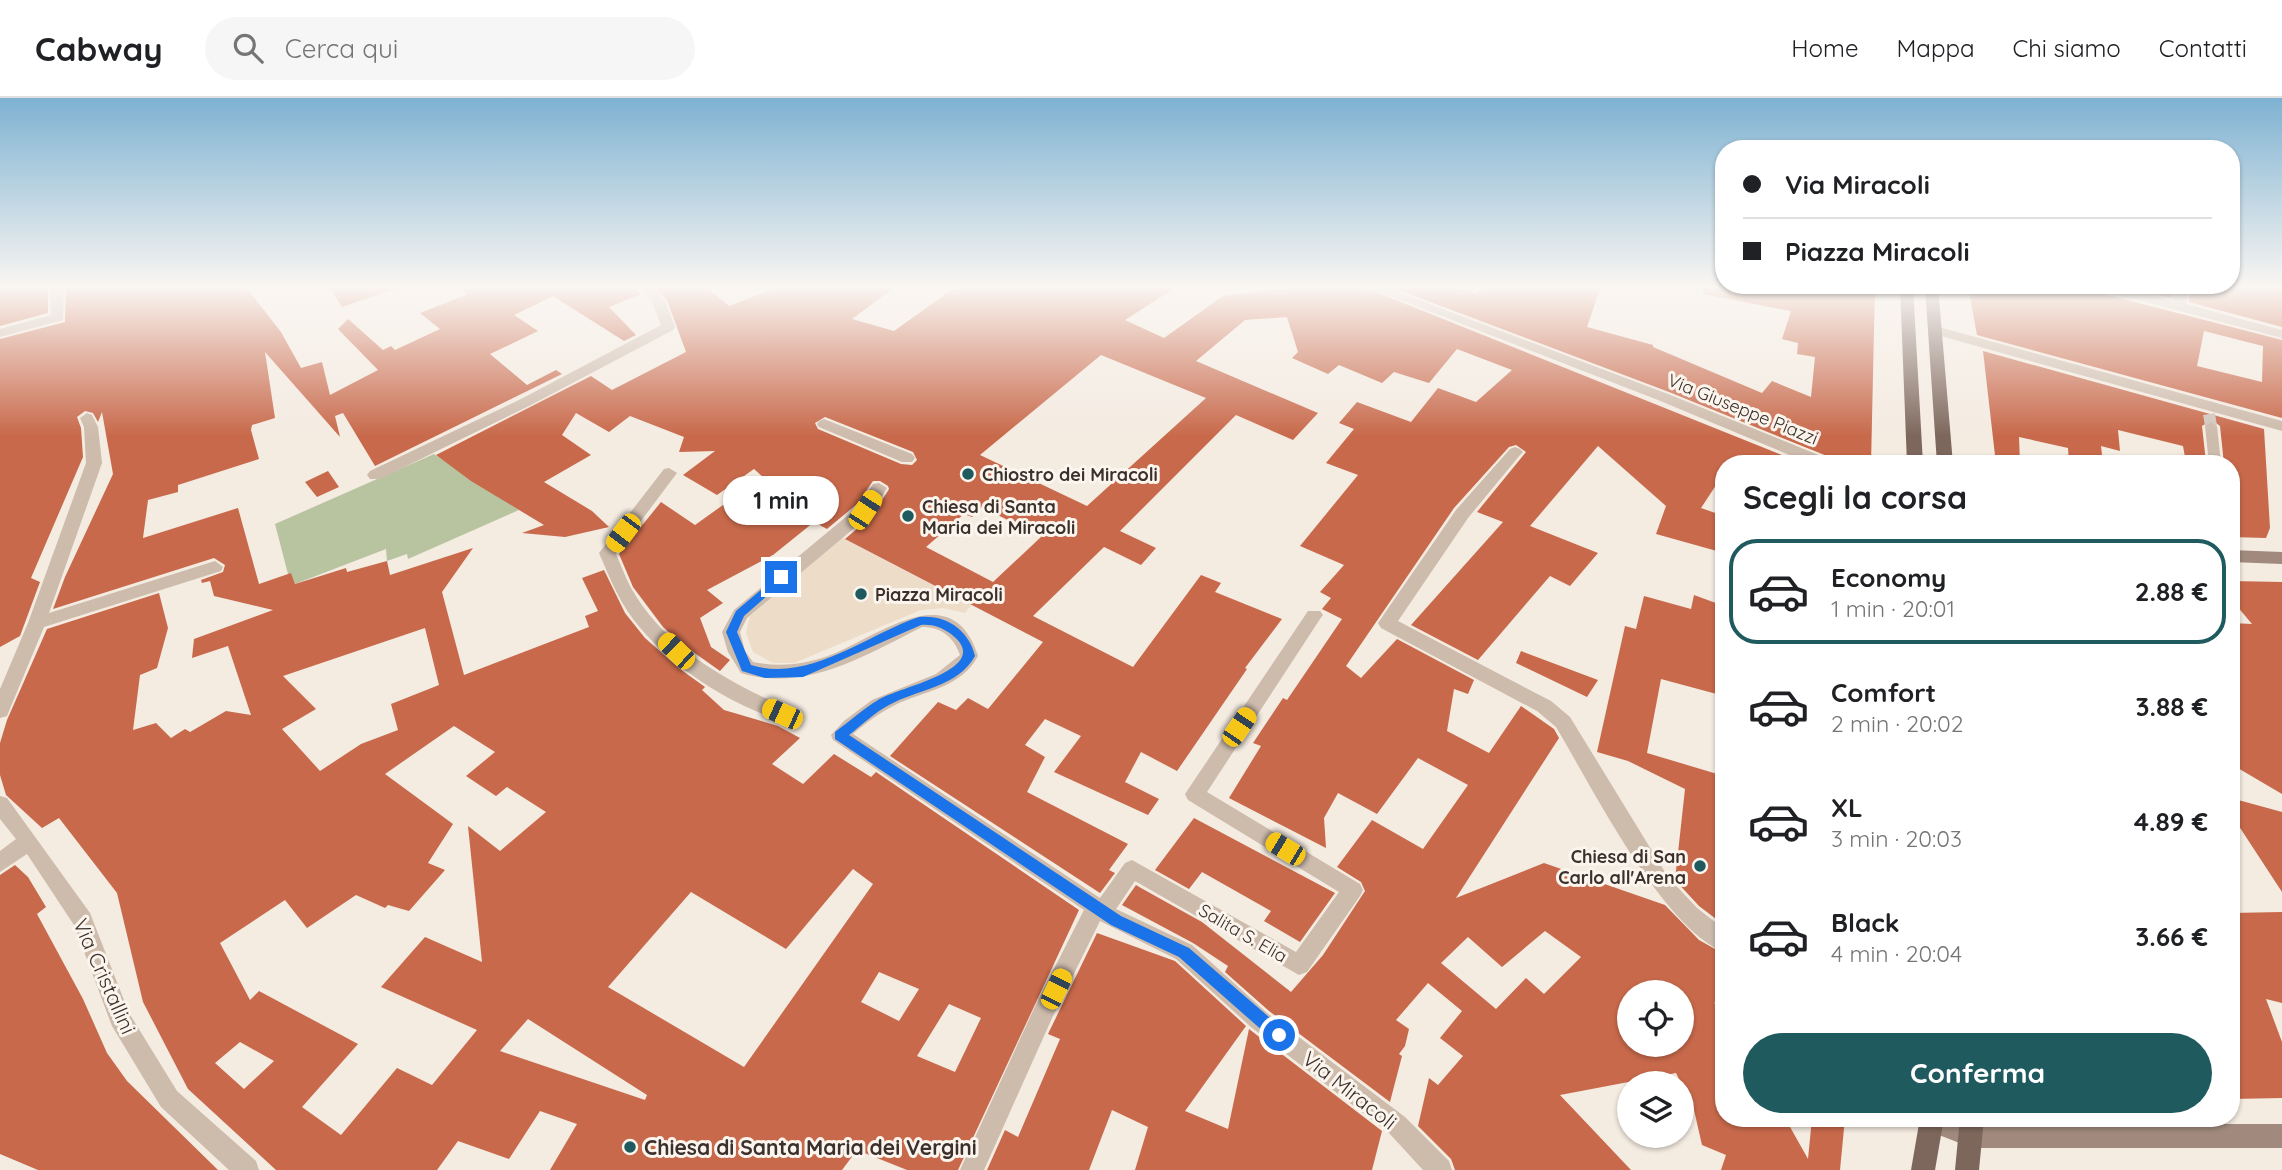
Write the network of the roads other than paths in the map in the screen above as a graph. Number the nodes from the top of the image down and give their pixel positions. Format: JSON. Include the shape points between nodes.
{"nodes":[{"id":1,"x":651,"y":336,"type":"edge"},
{"id":2,"x":1503,"y":336,"type":"edge"},
{"id":3,"x":1909,"y":336,"type":"edge"},
{"id":4,"x":1934,"y":336,"type":"edge"},
{"id":5,"x":1953,"y":336,"type":"edge"},
{"id":6,"x":2209,"y":415,"type":"junction"},
{"id":7,"x":87,"y":418,"type":"dead end"},
{"id":8,"x":824,"y":424,"type":"dead end"},
{"id":9,"x":2282,"y":426,"type":"edge"},
{"id":10,"x":1515,"y":452,"type":"dead end"},
{"id":11,"x":1804,"y":455,"type":"edge"},
{"id":12,"x":1915,"y":455,"type":"edge"},
{"id":13,"x":1944,"y":455,"type":"edge"},
{"id":14,"x":2214,"y":455,"type":"edge"},
{"id":15,"x":907,"y":458,"type":"dead end"},
{"id":16,"x":670,"y":473,"type":"dead end"},
{"id":17,"x":375,"y":475,"type":"dead end"},
{"id":18,"x":879,"y":488,"type":"dead end"},
{"id":19,"x":2240,"y":556,"type":"edge"},
{"id":20,"x":2282,"y":558,"type":"edge"},
{"id":21,"x":215,"y":567,"type":"dead end"},
{"id":22,"x":1314,"y":615,"type":"dead end"},
{"id":23,"x":37,"y":623,"type":"junction"},
{"id":24,"x":749,"y":669,"type":"junction"},
{"id":25,"x":729,"y":690,"type":"junction"},
{"id":26,"x":0,"y":711,"type":"edge"},
{"id":27,"x":782,"y":714,"type":"dead end"},
{"id":28,"x":0,"y":804,"type":"edge"},
{"id":29,"x":29,"y":841,"type":"junction"},
{"id":30,"x":0,"y":863,"type":"edge"},
{"id":31,"x":1100,"y":909,"type":"junction"},
{"id":32,"x":1715,"y":935,"type":"edge"},
{"id":33,"x":1930,"y":1127,"type":"edge"},
{"id":34,"x":1972,"y":1127,"type":"edge"},
{"id":35,"x":2282,"y":1136,"type":"edge"},
{"id":36,"x":247,"y":1170,"type":"edge"},
{"id":37,"x":972,"y":1170,"type":"edge"},
{"id":38,"x":1440,"y":1170,"type":"edge"},
{"id":39,"x":1923,"y":1170,"type":"edge"},
{"id":40,"x":1967,"y":1170,"type":"edge"}],
"edges":[{"from":1,"to":17,"type":"street","via":[[449,442]]},
{"from":2,"to":11,"type":"street","name":"Via Giuseppe Piazzi"},
{"from":3,"to":12,"type":"main road"},
{"from":4,"to":13,"type":"main road"},
{"from":5,"to":6,"type":"street"},
{"from":6,"to":9,"type":"street"},
{"from":6,"to":14,"type":"street"},
{"from":7,"to":23,"type":"street","via":[[94,463]]},
{"from":8,"to":15,"type":"street"},
{"from":10,"to":32,"type":"street","via":[[1462,514],[1387,623],[1544,706],[1563,722],[1661,883]]},
{"from":16,"to":25,"type":"street","via":[[607,554],[626,594],[651,627],[705,676]]},
{"from":18,"to":24,"type":"street","via":[[865,510],[740,614],[731,632]]},
{"from":19,"to":20,"type":"main road"},
{"from":21,"to":23,"type":"street"},
{"from":22,"to":31,"type":"street","name":"Salita S. Elia","via":[[1195,794],[1353,890],[1299,965],[1132,869]]},
{"from":23,"to":26,"type":"street"},
{"from":24,"to":25,"type":"street"},
{"from":24,"to":31,"type":"street","name":"Via Miracoli","via":[[765,674],[803,672],[919,621],[948,626],[963,637],[969,656],[964,665],[951,675],[884,702],[840,735]]},
{"from":25,"to":27,"type":"street"},
{"from":28,"to":29,"type":"street","name":"Via Cristallini"},
{"from":29,"to":30,"type":"street"},
{"from":29,"to":36,"type":"street","name":"Via Cristallini","via":[[83,920],[120,1019],[169,1099]]},
{"from":31,"to":37,"type":"street","via":[[1045,1009]]},
{"from":31,"to":38,"type":"street","name":"Via Miracoli","via":[[1184,952],[1259,1020],[1397,1125]]},
{"from":33,"to":39,"type":"main road"},
{"from":34,"to":35,"type":"main road"},
{"from":34,"to":40,"type":"main road"}]}
